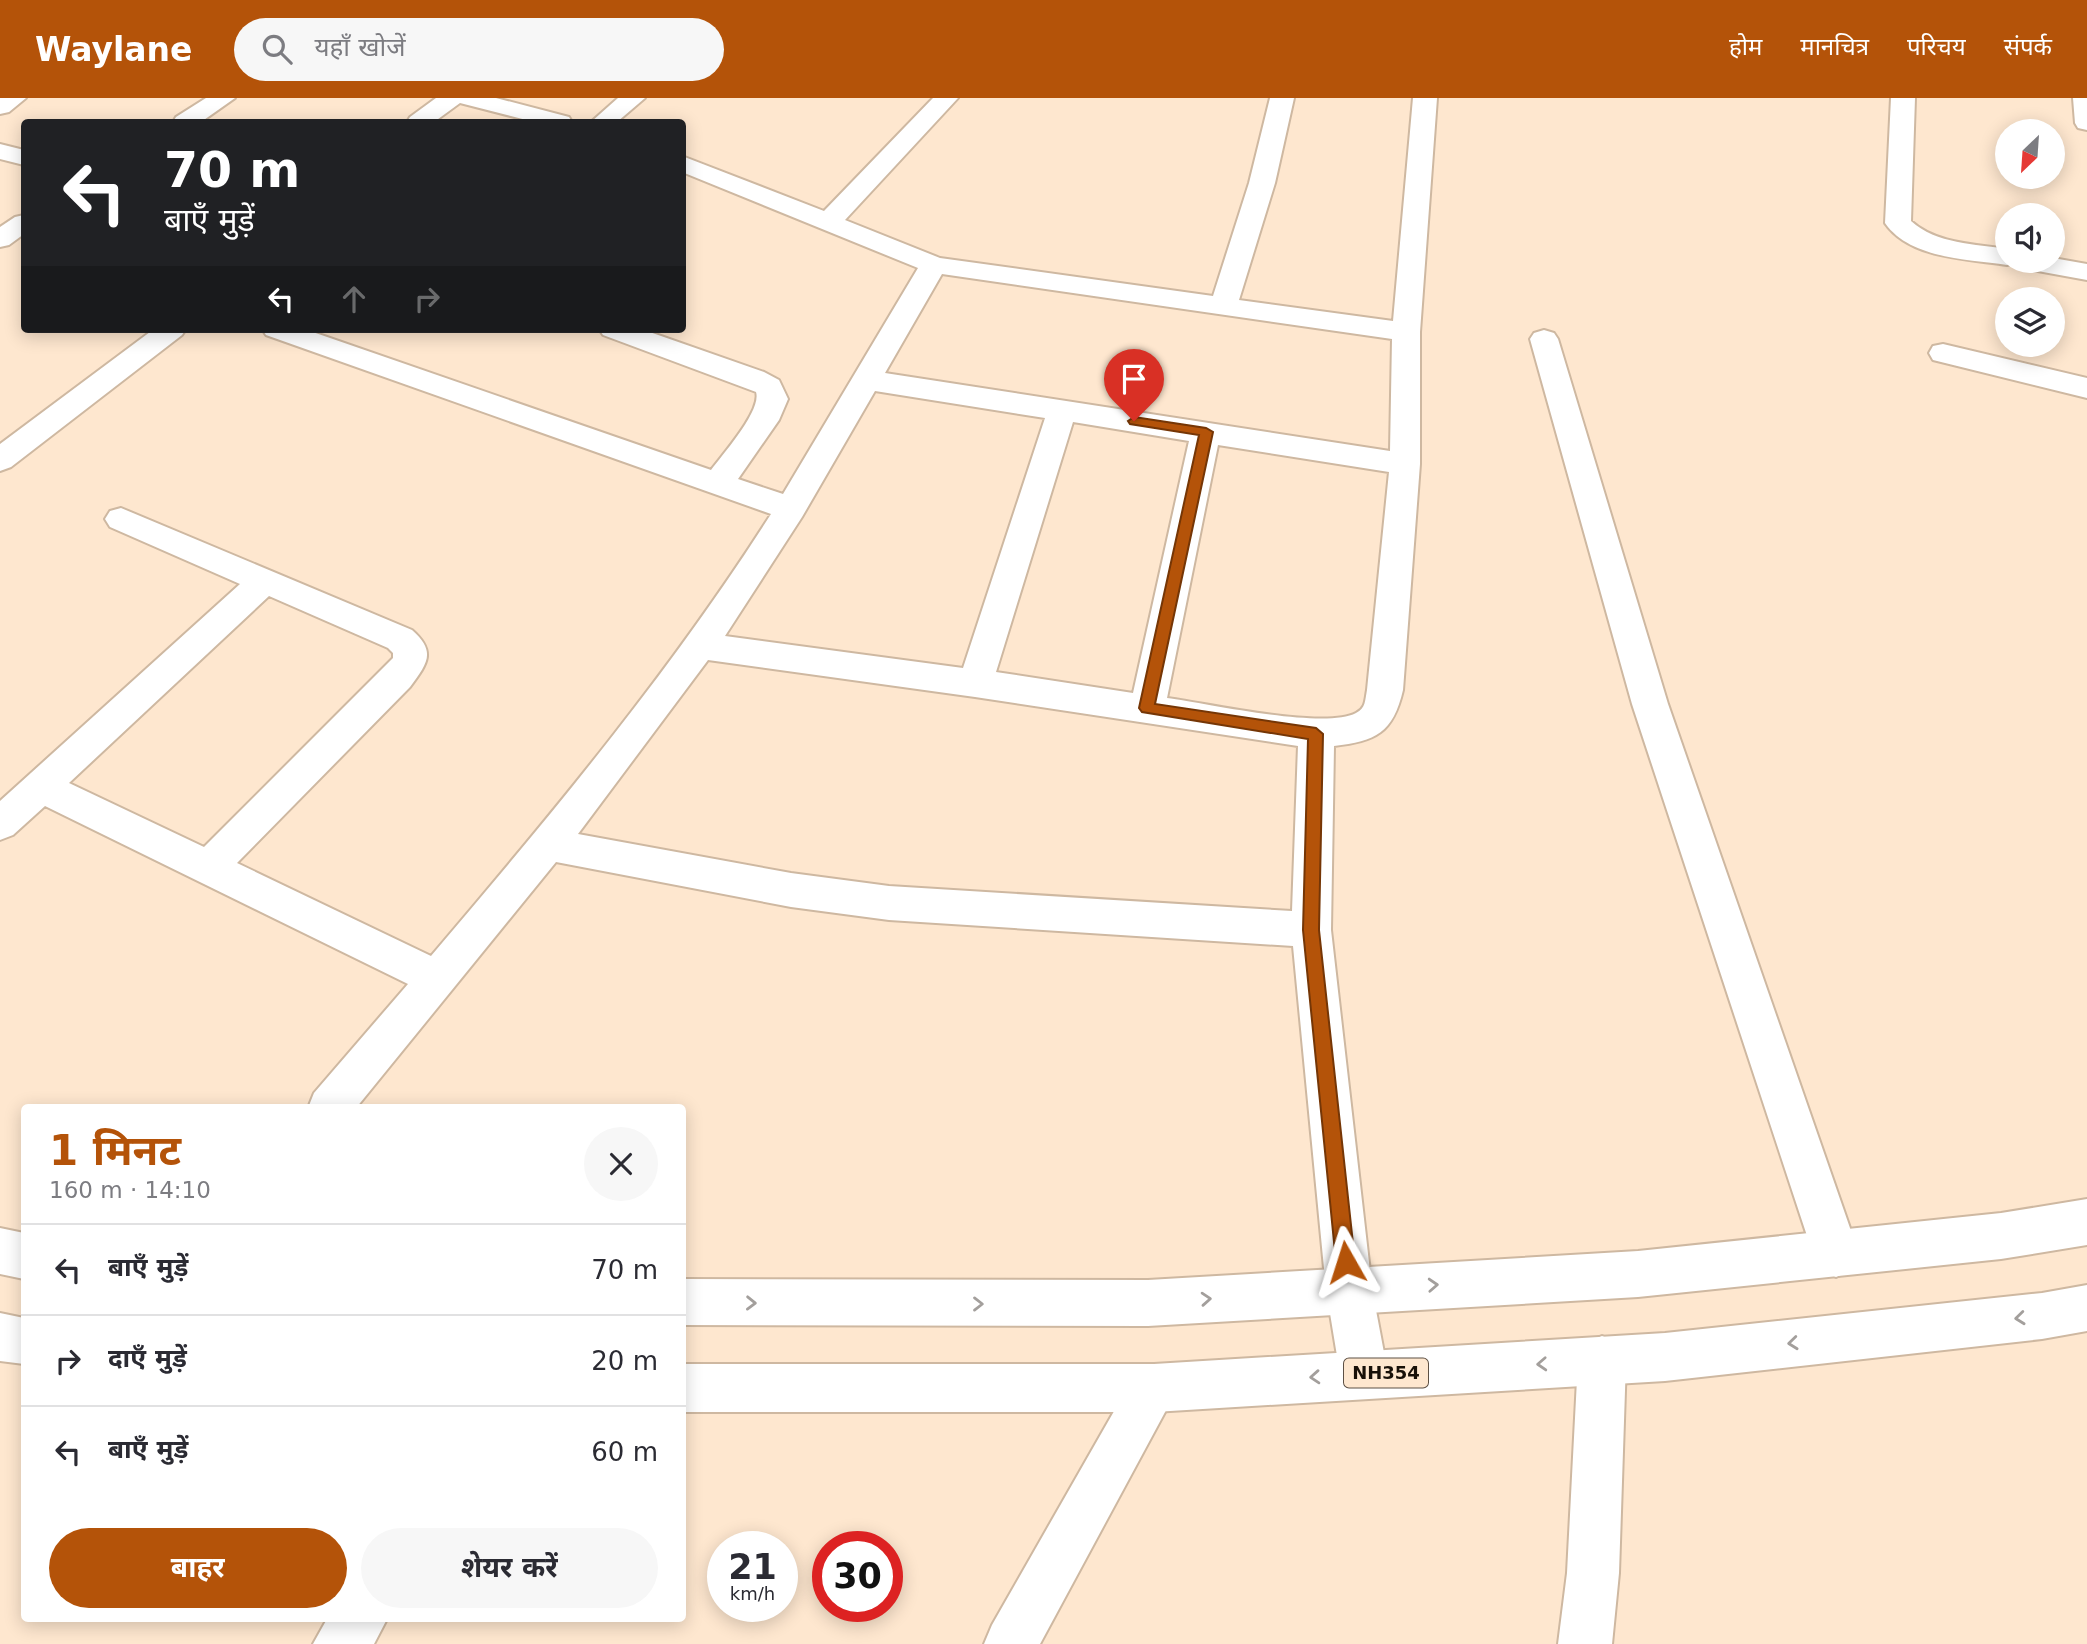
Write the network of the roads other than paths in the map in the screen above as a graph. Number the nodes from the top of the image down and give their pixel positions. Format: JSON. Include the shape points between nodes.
{"nodes":[{"id":1,"x":14,"y":98,"type":"edge"},
{"id":2,"x":223,"y":98,"type":"edge"},
{"id":3,"x":451,"y":98,"type":"edge"},
{"id":4,"x":468,"y":98,"type":"edge"},
{"id":5,"x":633,"y":98,"type":"edge"},
{"id":6,"x":946,"y":98,"type":"edge"},
{"id":7,"x":1282,"y":98,"type":"edge"},
{"id":8,"x":1425,"y":98,"type":"edge"},
{"id":9,"x":1903,"y":98,"type":"edge"},
{"id":10,"x":2085,"y":98,"type":"edge"},
{"id":11,"x":0,"y":107,"type":"edge"},
{"id":12,"x":190,"y":119,"type":"edge"},
{"id":13,"x":423,"y":119,"type":"edge"},
{"id":14,"x":549,"y":119,"type":"edge"},
{"id":15,"x":607,"y":119,"type":"edge"},
{"id":16,"x":2087,"y":123,"type":"edge"},
{"id":17,"x":0,"y":151,"type":"edge"},
{"id":18,"x":21,"y":157,"type":"edge"},
{"id":19,"x":686,"y":165,"type":"edge"},
{"id":20,"x":829,"y":221,"type":"junction"},
{"id":21,"x":21,"y":225,"type":"edge"},
{"id":22,"x":0,"y":239,"type":"edge"},
{"id":23,"x":1995,"y":255,"type":"edge"},
{"id":24,"x":934,"y":265,"type":"junction"},
{"id":25,"x":2065,"y":268,"type":"edge"},
{"id":26,"x":2087,"y":272,"type":"edge"},
{"id":27,"x":1223,"y":307,"type":"junction"},
{"id":28,"x":1406,"y":332,"type":"junction"},
{"id":29,"x":167,"y":333,"type":"edge"},
{"id":30,"x":287,"y":333,"type":"edge"},
{"id":31,"x":624,"y":333,"type":"edge"},
{"id":32,"x":1544,"y":340,"type":"dead end"},
{"id":33,"x":1942,"y":353,"type":"dead end"},
{"id":34,"x":865,"y":380,"type":"junction"},
{"id":35,"x":2087,"y":388,"type":"edge"},
{"id":36,"x":1062,"y":411,"type":"junction"},
{"id":37,"x":1206,"y":432,"type":"junction"},
{"id":38,"x":0,"y":460,"type":"edge"},
{"id":39,"x":1405,"y":464,"type":"junction"},
{"id":40,"x":719,"y":482,"type":"junction"},
{"id":41,"x":791,"y":509,"type":"junction"},
{"id":42,"x":121,"y":519,"type":"dead end"},
{"id":43,"x":264,"y":580,"type":"junction"},
{"id":44,"x":700,"y":646,"type":"junction"},
{"id":45,"x":975,"y":683,"type":"junction"},
{"id":46,"x":1147,"y":708,"type":"junction"},
{"id":47,"x":1316,"y":734,"type":"junction"},
{"id":48,"x":41,"y":787,"type":"junction"},
{"id":49,"x":0,"y":824,"type":"edge"},
{"id":50,"x":550,"y":845,"type":"junction"},
{"id":51,"x":208,"y":867,"type":"junction"},
{"id":52,"x":1311,"y":930,"type":"junction"},
{"id":53,"x":437,"y":978,"type":"junction"},
{"id":54,"x":332,"y":1104,"type":"edge"},
{"id":55,"x":2087,"y":1222,"type":"edge"},
{"id":56,"x":0,"y":1251,"type":"edge"},
{"id":57,"x":1836,"y":1254,"type":"junction"},
{"id":58,"x":21,"y":1255,"type":"edge"},
{"id":59,"x":1349,"y":1289,"type":"junction"},
{"id":60,"x":686,"y":1302,"type":"edge"},
{"id":61,"x":2087,"y":1308,"type":"edge"},
{"id":62,"x":0,"y":1337,"type":"edge"},
{"id":63,"x":21,"y":1340,"type":"edge"},
{"id":64,"x":1602,"y":1360,"type":"junction"},
{"id":65,"x":1364,"y":1374,"type":"junction"},
{"id":66,"x":686,"y":1388,"type":"edge"},
{"id":67,"x":1154,"y":1388,"type":"junction"},
{"id":68,"x":358,"y":1622,"type":"edge"},
{"id":69,"x":340,"y":1644,"type":"edge"},
{"id":70,"x":1011,"y":1644,"type":"edge"},
{"id":71,"x":1585,"y":1644,"type":"edge"}],
"edges":[{"from":1,"to":11,"type":"main road"},
{"from":2,"to":12,"type":"main road"},
{"from":3,"to":13,"type":"main road"},
{"from":4,"to":14,"type":"main road"},
{"from":5,"to":15,"type":"main road"},
{"from":6,"to":20,"type":"main road"},
{"from":7,"to":27,"type":"main road","via":[[1262,183]]},
{"from":8,"to":28,"type":"main road"},
{"from":9,"to":23,"type":"main road","via":[[1898,223],[1921,240]]},
{"from":10,"to":16,"type":"main road"},
{"from":17,"to":18,"type":"main road"},
{"from":19,"to":20,"type":"main road"},
{"from":20,"to":24,"type":"main road"},
{"from":21,"to":22,"type":"main road"},
{"from":24,"to":27,"type":"main road"},
{"from":24,"to":34,"type":"main road"},
{"from":25,"to":26,"type":"main road"},
{"from":27,"to":28,"type":"main road"},
{"from":28,"to":39,"type":"main road"},
{"from":29,"to":38,"type":"main road"},
{"from":30,"to":40,"type":"main road"},
{"from":31,"to":40,"type":"main road","via":[[769,387],[773,399],[768,412]]},
{"from":32,"to":57,"type":"main road","via":[[1650,704]]},
{"from":33,"to":35,"type":"main road"},
{"from":34,"to":36,"type":"main road"},
{"from":34,"to":41,"type":"main road"},
{"from":36,"to":37,"type":"main road"},
{"from":36,"to":45,"type":"main road"},
{"from":37,"to":39,"type":"main road"},
{"from":37,"to":46,"type":"main road"},
{"from":39,"to":47,"type":"main road","via":[[1380,712],[1353,729]]},
{"from":40,"to":41,"type":"main road"},
{"from":41,"to":44,"type":"main road"},
{"from":42,"to":43,"type":"main road"},
{"from":43,"to":48,"type":"main road"},
{"from":43,"to":51,"type":"main road","via":[[400,639],[410,648],[410,661]]},
{"from":44,"to":45,"type":"main road"},
{"from":44,"to":50,"type":"main road"},
{"from":45,"to":46,"type":"main road"},
{"from":46,"to":47,"type":"main road"},
{"from":47,"to":52,"type":"main road"},
{"from":48,"to":49,"type":"main road"},
{"from":48,"to":51,"type":"main road"},
{"from":50,"to":52,"type":"main road","via":[[791,890],[889,903]]},
{"from":50,"to":53,"type":"main road"},
{"from":51,"to":53,"type":"main road"},
{"from":52,"to":59,"type":"main road"},
{"from":53,"to":54,"type":"main road"},
{"from":55,"to":57,"type":"main road"},
{"from":56,"to":58,"type":"main road"},
{"from":59,"to":57,"type":"main road","one_way":true,"via":[[1638,1274]]},
{"from":60,"to":59,"type":"main road","one_way":true,"via":[[1148,1303]]},
{"from":59,"to":65,"type":"main road"},
{"from":61,"to":64,"type":"main road","number":"NH354","one_way":true,"via":[[1665,1357]]},
{"from":62,"to":63,"type":"main road"},
{"from":64,"to":65,"type":"main road","number":"NH354","one_way":true},
{"from":64,"to":71,"type":"main road","via":[[1593,1573]]},
{"from":65,"to":67,"type":"main road","number":"NH354","one_way":true},
{"from":66,"to":67,"type":"main road","number":"NH354"},
{"from":67,"to":70,"type":"main road"},
{"from":68,"to":69,"type":"main road"}]}
